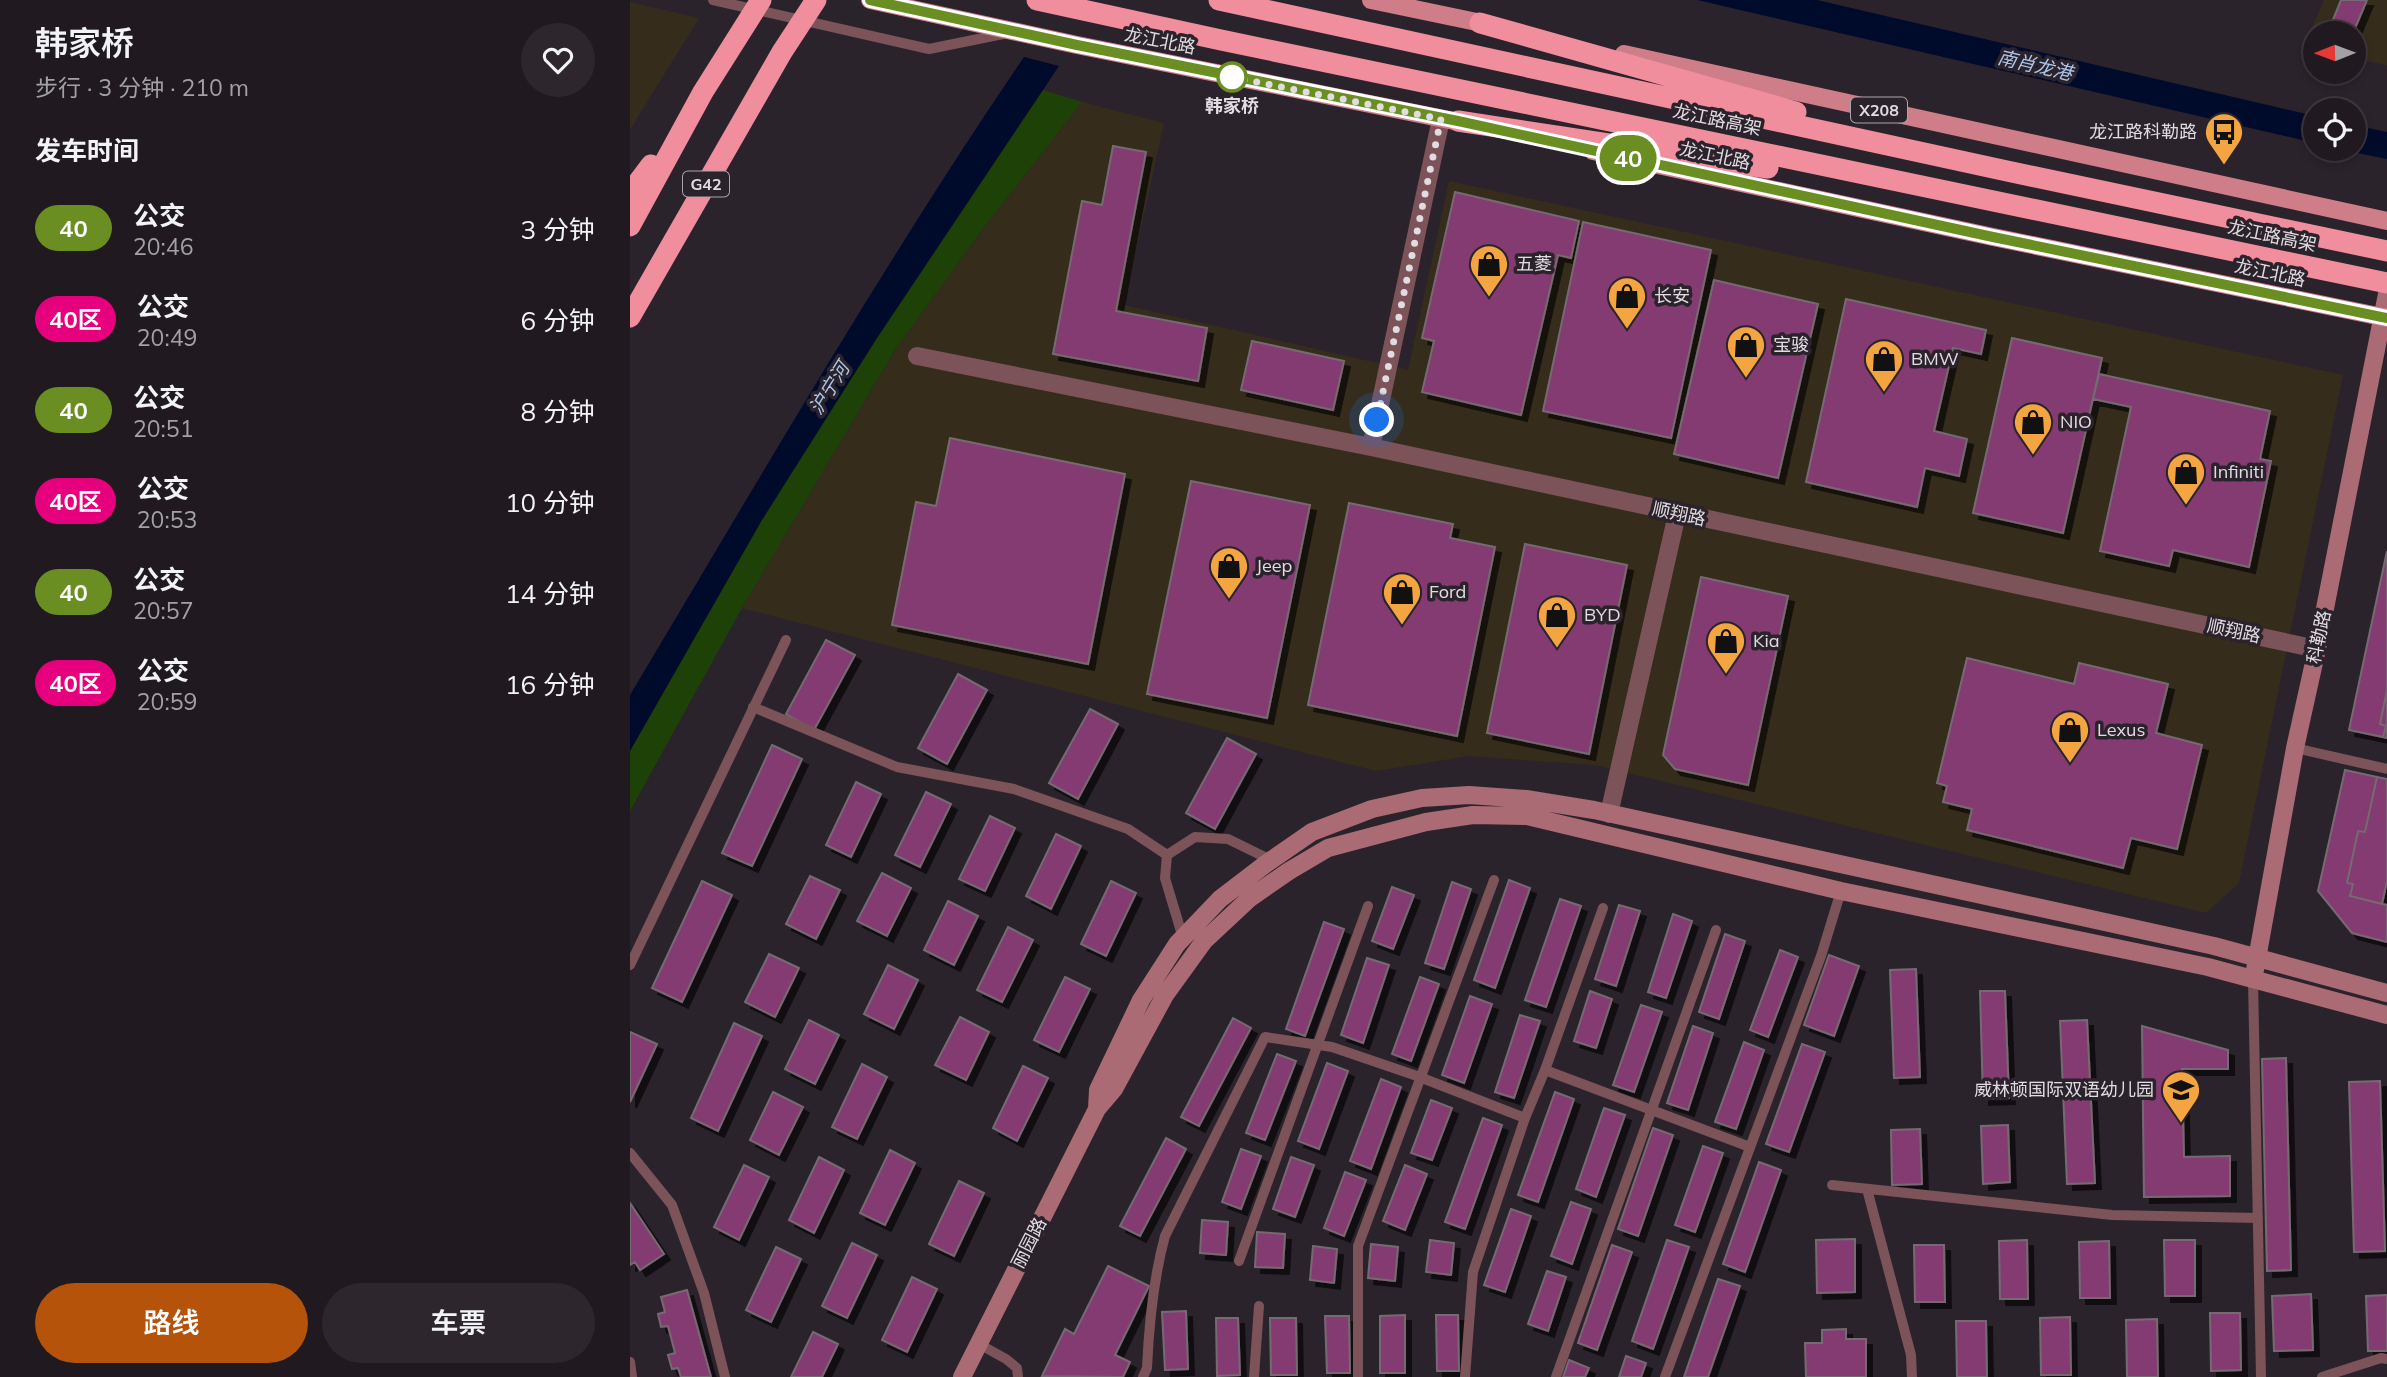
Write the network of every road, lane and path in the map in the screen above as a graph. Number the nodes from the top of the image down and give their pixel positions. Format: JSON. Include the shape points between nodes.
{"nodes":[{"id":1,"x":713,"y":0,"type":"edge"},
{"id":2,"x":761,"y":0,"type":"edge"},
{"id":3,"x":816,"y":0,"type":"edge"},
{"id":4,"x":870,"y":0,"type":"edge"},
{"id":5,"x":1037,"y":0,"type":"edge"},
{"id":6,"x":1219,"y":0,"type":"edge"},
{"id":7,"x":1371,"y":0,"type":"edge"},
{"id":8,"x":1480,"y":23,"type":"junction"},
{"id":9,"x":1012,"y":32,"type":"junction"},
{"id":10,"x":703,"y":92,"type":"junction"},
{"id":11,"x":1450,"y":120,"type":"junction"},
{"id":12,"x":2007,"y":171,"type":"junction"},
{"id":13,"x":630,"y":193,"type":"edge"},
{"id":14,"x":1999,"y":202,"type":"junction"},
{"id":15,"x":2387,"y":220,"type":"edge"},
{"id":16,"x":630,"y":226,"type":"edge"},
{"id":17,"x":2387,"y":251,"type":"edge"},
{"id":18,"x":2387,"y":284,"type":"edge"},
{"id":19,"x":2387,"y":294,"type":"edge"},
{"id":20,"x":630,"y":317,"type":"edge"},
{"id":21,"x":2384,"y":318,"type":"edge"},
{"id":22,"x":917,"y":356,"type":"dead end"},
{"id":23,"x":1371,"y":447,"type":"junction"},
{"id":24,"x":1677,"y":514,"type":"junction"},
{"id":25,"x":786,"y":640,"type":"dead end"},
{"id":26,"x":2317,"y":649,"type":"junction"},
{"id":27,"x":754,"y":707,"type":"junction"},
{"id":28,"x":2295,"y":748,"type":"junction"},
{"id":29,"x":2387,"y":769,"type":"edge"},
{"id":30,"x":1609,"y":814,"type":"junction"},
{"id":31,"x":1167,"y":855,"type":"junction"},
{"id":32,"x":1271,"y":860,"type":"junction"},
{"id":33,"x":1494,"y":880,"type":"dead end"},
{"id":34,"x":1841,"y":891,"type":"junction"},
{"id":35,"x":1368,"y":906,"type":"dead end"},
{"id":36,"x":1603,"y":908,"type":"dead end"},
{"id":37,"x":1716,"y":930,"type":"dead end"},
{"id":38,"x":1183,"y":938,"type":"junction"},
{"id":39,"x":2257,"y":959,"type":"junction"},
{"id":40,"x":630,"y":965,"type":"edge"},
{"id":41,"x":2253,"y":980,"type":"junction"},
{"id":42,"x":2387,"y":992,"type":"edge"},
{"id":43,"x":2387,"y":1015,"type":"edge"},
{"id":44,"x":1318,"y":1044,"type":"junction"},
{"id":45,"x":1545,"y":1070,"type":"junction"},
{"id":46,"x":1421,"y":1077,"type":"junction"},
{"id":47,"x":1097,"y":1109,"type":"junction"},
{"id":48,"x":1651,"y":1110,"type":"junction"},
{"id":49,"x":1525,"y":1118,"type":"junction"},
{"id":50,"x":1750,"y":1147,"type":"junction"},
{"id":51,"x":630,"y":1153,"type":"edge"},
{"id":52,"x":1832,"y":1185,"type":"dead end"},
{"id":53,"x":1867,"y":1189,"type":"junction"},
{"id":54,"x":2258,"y":1218,"type":"junction"},
{"id":55,"x":1239,"y":1261,"type":"dead end"},
{"id":56,"x":1259,"y":1306,"type":"dead end"},
{"id":57,"x":979,"y":1344,"type":"junction"},
{"id":58,"x":2387,"y":1359,"type":"edge"},
{"id":59,"x":630,"y":1362,"type":"edge"},
{"id":60,"x":632,"y":1377,"type":"edge"},
{"id":61,"x":725,"y":1377,"type":"edge"},
{"id":62,"x":962,"y":1377,"type":"edge"},
{"id":63,"x":1018,"y":1377,"type":"edge"},
{"id":64,"x":1143,"y":1377,"type":"edge"},
{"id":65,"x":1254,"y":1377,"type":"edge"},
{"id":66,"x":1358,"y":1377,"type":"edge"},
{"id":67,"x":1465,"y":1377,"type":"edge"},
{"id":68,"x":1556,"y":1377,"type":"edge"},
{"id":69,"x":1665,"y":1377,"type":"edge"},
{"id":70,"x":1912,"y":1377,"type":"edge"},
{"id":71,"x":2261,"y":1377,"type":"edge"},
{"id":72,"x":2322,"y":1377,"type":"edge"}],
"edges":[{"from":1,"to":9,"type":"lane","via":[[929,49]]},
{"from":2,"to":10,"type":"highway","number":"G42"},
{"from":3,"to":20,"type":"highway","number":"G42"},
{"from":4,"to":9,"type":"main road","name":"龙江北路"},
{"from":5,"to":14,"type":"highway","name":"龙江路高架"},
{"from":6,"to":12,"type":"highway","name":"龙江路高架"},
{"from":7,"to":8,"type":"main road","number":"X208"},
{"from":8,"to":12,"type":"highway"},
{"from":8,"to":15,"type":"main road","number":"X208"},
{"from":9,"to":11,"type":"main road","name":"龙江北路"},
{"from":10,"to":13,"type":"highway"},
{"from":10,"to":16,"type":"highway","number":"G42"},
{"from":11,"to":14,"type":"highway"},
{"from":11,"to":21,"type":"main road","name":"龙江北路"},
{"from":11,"to":23,"type":"street"},
{"from":12,"to":17,"type":"highway","name":"龙江路高架"},
{"from":14,"to":18,"type":"highway","name":"龙江路高架"},
{"from":19,"to":21,"type":"street","name":"科勒路"},
{"from":21,"to":26,"type":"street","name":"科勒路"},
{"from":22,"to":23,"type":"street","name":"顺翔路"},
{"from":23,"to":24,"type":"street","name":"顺翔路"},
{"from":24,"to":26,"type":"street","name":"顺翔路"},
{"from":24,"to":30,"type":"street"},
{"from":25,"to":27,"type":"lane"},
{"from":26,"to":28,"type":"street","name":"科勒路"},
{"from":27,"to":31,"type":"lane","via":[[897,767],[1014,789],[1128,829]]},
{"from":27,"to":40,"type":"lane"},
{"from":28,"to":29,"type":"lane"},
{"from":28,"to":39,"type":"street","name":"科勒路"},
{"from":30,"to":32,"type":"street","via":[[1526,799],[1422,798],[1372,809],[1312,832]]},
{"from":30,"to":39,"type":"street"},
{"from":31,"to":32,"type":"lane","via":[[1195,837],[1228,839]]},
{"from":31,"to":38,"type":"lane","via":[[1165,878]]},
{"from":32,"to":38,"type":"street","via":[[1220,899]]},
{"from":33,"to":46,"type":"lane"},
{"from":34,"to":41,"type":"street"},
{"from":34,"to":47,"type":"street","via":[[1528,816],[1474,815],[1426,822],[1328,848],[1250,898],[1204,941],[1165,995],[1114,1088]]},
{"from":34,"to":50,"type":"lane"},
{"from":35,"to":44,"type":"lane"},
{"from":36,"to":45,"type":"lane"},
{"from":37,"to":48,"type":"lane"},
{"from":38,"to":47,"type":"street","via":[[1141,1000],[1098,1090]]},
{"from":39,"to":41,"type":"street","name":"科勒路"},
{"from":39,"to":42,"type":"street"},
{"from":41,"to":43,"type":"street"},
{"from":41,"to":54,"type":"lane"},
{"from":44,"to":46,"type":"lane"},
{"from":44,"to":55,"type":"lane"},
{"from":44,"to":64,"type":"lane","via":[[1265,1037],[1165,1236],[1156,1269]]},
{"from":45,"to":48,"type":"lane"},
{"from":45,"to":49,"type":"lane"},
{"from":46,"to":49,"type":"lane"},
{"from":46,"to":66,"type":"lane","via":[[1358,1246]]},
{"from":47,"to":57,"type":"street","name":"丽园路"},
{"from":48,"to":50,"type":"lane"},
{"from":48,"to":68,"type":"lane"},
{"from":49,"to":67,"type":"lane","via":[[1473,1272]]},
{"from":50,"to":69,"type":"lane"},
{"from":51,"to":61,"type":"lane","via":[[672,1205],[704,1293]]},
{"from":52,"to":53,"type":"lane"},
{"from":53,"to":54,"type":"lane","via":[[2112,1215]]},
{"from":53,"to":70,"type":"lane","via":[[1911,1355]]},
{"from":54,"to":71,"type":"lane"},
{"from":56,"to":65,"type":"lane"},
{"from":57,"to":62,"type":"street","name":"丽园路"},
{"from":57,"to":63,"type":"lane","via":[[1017,1368]]},
{"from":58,"to":72,"type":"lane"},
{"from":59,"to":60,"type":"lane"}]}
